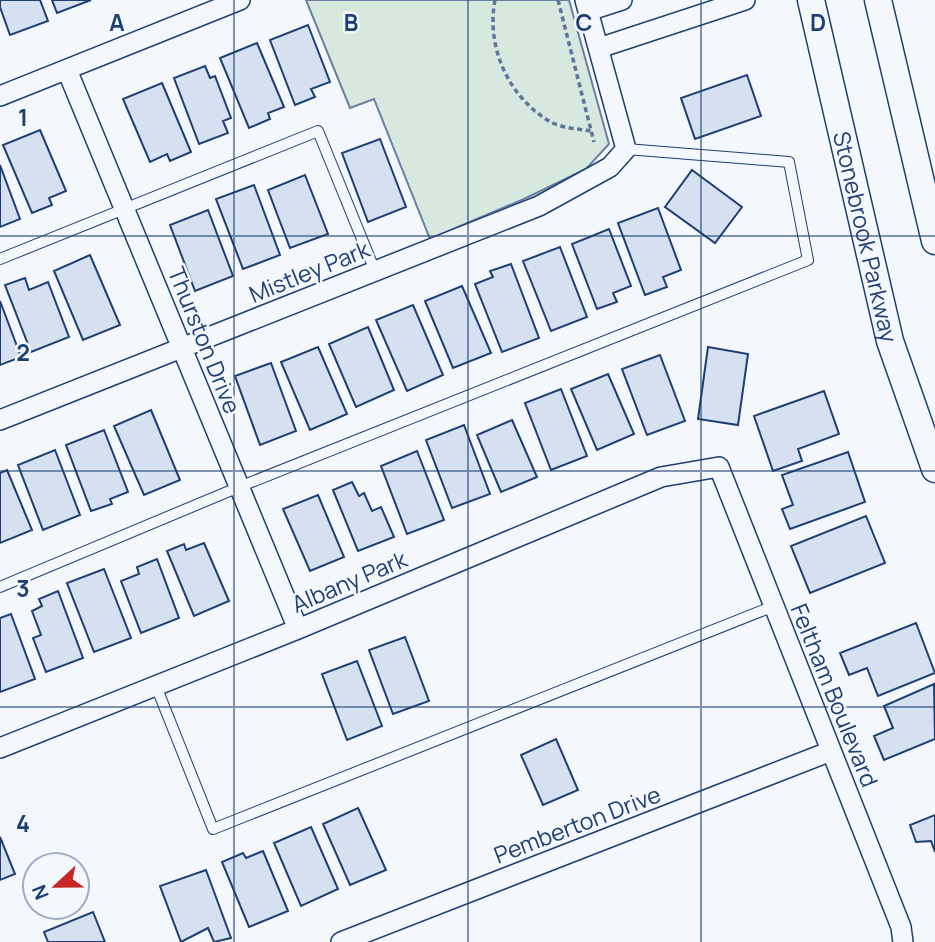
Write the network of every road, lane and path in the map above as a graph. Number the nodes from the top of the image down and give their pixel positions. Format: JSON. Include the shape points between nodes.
{"nodes":[{"id":1,"x":240,"y":0,"type":"edge"},
{"id":2,"x":495,"y":0,"type":"edge"},
{"id":3,"x":558,"y":0,"type":"edge"},
{"id":4,"x":622,"y":0,"type":"edge"},
{"id":5,"x":745,"y":0,"type":"edge"},
{"id":6,"x":811,"y":0,"type":"edge"},
{"id":7,"x":878,"y":0,"type":"edge"},
{"id":8,"x":587,"y":5,"type":"edge"},
{"id":9,"x":599,"y":48,"type":"junction"},
{"id":10,"x":67,"y":70,"type":"junction"},
{"id":11,"x":0,"y":96,"type":"edge"},
{"id":12,"x":592,"y":131,"type":"junction"},
{"id":13,"x":594,"y":142,"type":"dead end"},
{"id":14,"x":626,"y":149,"type":"junction"},
{"id":15,"x":125,"y":210,"type":"junction"},
{"id":16,"x":935,"y":241,"type":"edge"},
{"id":17,"x":0,"y":259,"type":"edge"},
{"id":18,"x":375,"y":271,"type":"junction"},
{"id":19,"x":182,"y":349,"type":"junction"},
{"id":20,"x":0,"y":420,"type":"edge"},
{"id":21,"x":719,"y":467,"type":"joint"},
{"id":22,"x":935,"y":469,"type":"edge"},
{"id":23,"x":239,"y":487,"type":"junction"},
{"id":24,"x":0,"y":587,"type":"edge"},
{"id":25,"x":774,"y":606,"type":"junction"},
{"id":26,"x":298,"y":629,"type":"junction"},
{"id":27,"x":156,"y":685,"type":"junction"},
{"id":28,"x":0,"y":748,"type":"edge"},
{"id":29,"x":831,"y":751,"type":"junction"},
{"id":30,"x":341,"y":942,"type":"edge"},
{"id":31,"x":904,"y":942,"type":"edge"}],
"edges":[{"from":1,"to":10,"type":"street"},
{"from":2,"to":12,"type":"path","via":[[495,48],[518,93],[551,122]]},
{"from":3,"to":12,"type":"path"},
{"from":4,"to":8,"type":"street"},
{"from":5,"to":9,"type":"street"},
{"from":6,"to":22,"type":"main road","name":"Stonebrook Parkway","via":[[890,341]]},
{"from":7,"to":16,"type":"main road"},
{"from":8,"to":9,"type":"street"},
{"from":9,"to":14,"type":"street"},
{"from":10,"to":11,"type":"street"},
{"from":10,"to":15,"type":"street","name":"Thurston Drive"},
{"from":12,"to":13,"type":"path"},
{"from":14,"to":18,"type":"street","name":"Mistley Park","via":[[610,167],[539,206]]},
{"from":14,"to":23,"type":"lane","via":[[789,162],[808,260]]},
{"from":15,"to":17,"type":"lane"},
{"from":15,"to":18,"type":"lane","via":[[318,131]]},
{"from":15,"to":19,"type":"street","name":"Thurston Drive"},
{"from":18,"to":19,"type":"street","name":"Mistley Park"},
{"from":19,"to":20,"type":"street","name":"Mistley Park"},
{"from":19,"to":23,"type":"street","name":"Thurston Drive"},
{"from":21,"to":25,"type":"street","name":"Feltham Boulevard"},
{"from":21,"to":26,"type":"street","name":"Albany Park","via":[[661,477]]},
{"from":23,"to":24,"type":"lane"},
{"from":23,"to":26,"type":"street","name":"Thurston Drive"},
{"from":25,"to":27,"type":"lane","via":[[214,829]]},
{"from":25,"to":29,"type":"street","name":"Feltham Boulevard"},
{"from":26,"to":27,"type":"street","name":"Albany Park"},
{"from":27,"to":28,"type":"street","name":"Albany Park"},
{"from":29,"to":30,"type":"street","name":"Pemberton Drive"},
{"from":29,"to":31,"type":"street","name":"Feltham Boulevard"}]}
